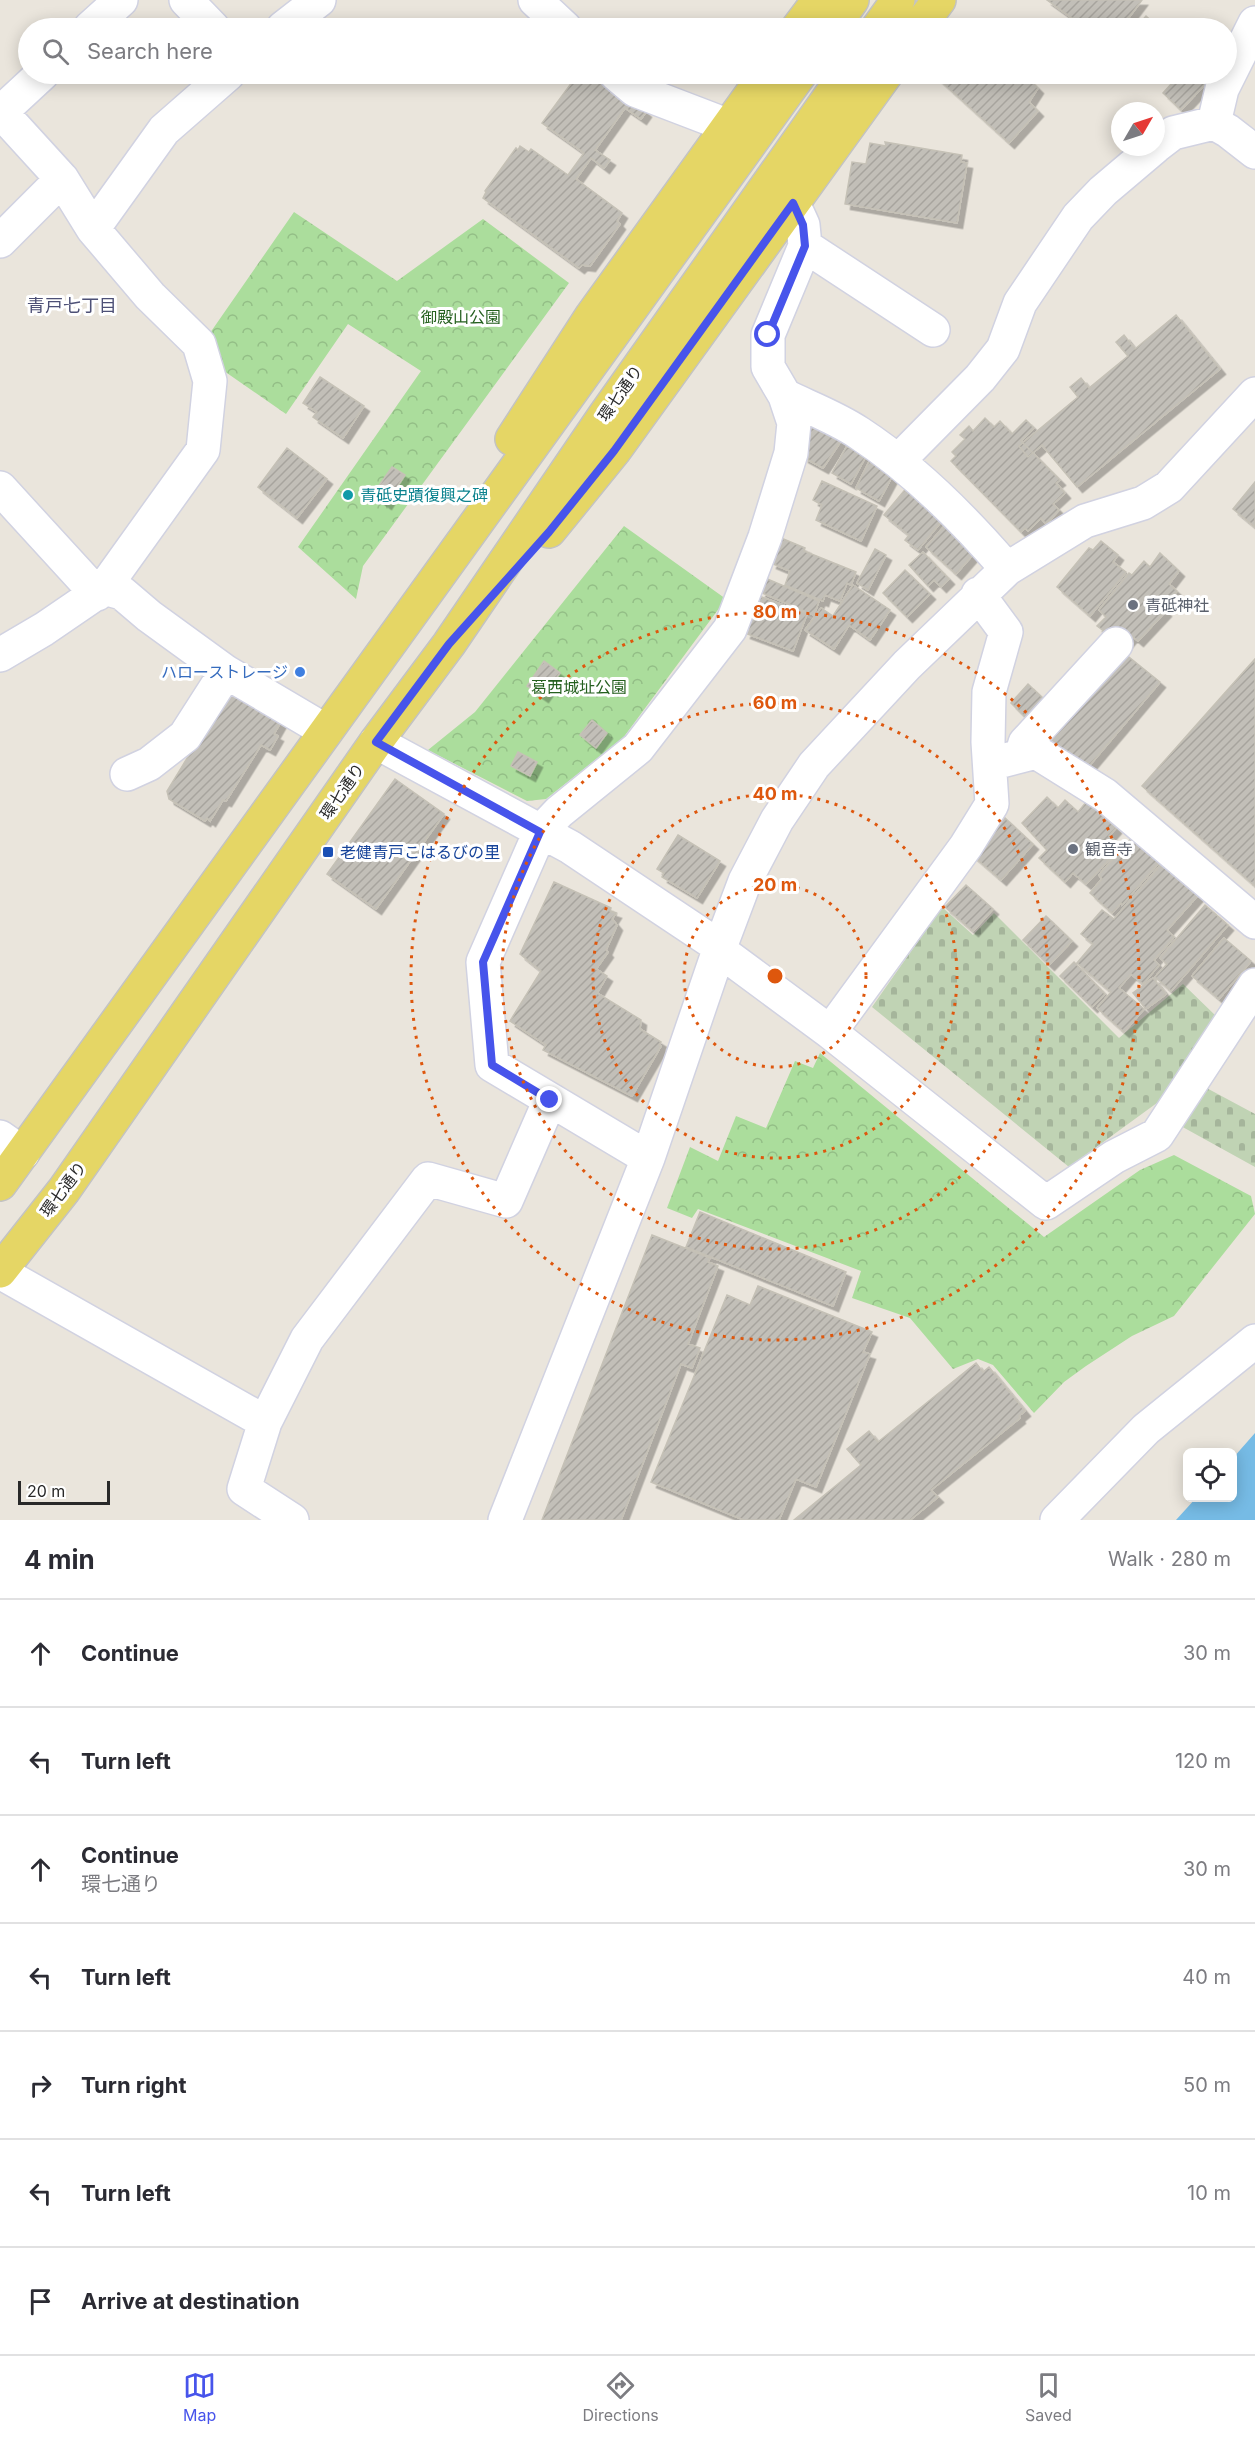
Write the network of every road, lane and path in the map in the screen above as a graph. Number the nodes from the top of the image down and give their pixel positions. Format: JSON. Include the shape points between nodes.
{"nodes":[{"id":1,"x":121,"y":0,"type":"edge"},
{"id":2,"x":186,"y":0,"type":"edge"},
{"id":3,"x":319,"y":0,"type":"edge"},
{"id":4,"x":535,"y":0,"type":"edge"},
{"id":5,"x":819,"y":0,"type":"edge"},
{"id":6,"x":852,"y":0,"type":"edge"},
{"id":7,"x":898,"y":0,"type":"edge"},
{"id":8,"x":939,"y":0,"type":"edge"},
{"id":9,"x":101,"y":18,"type":"edge"},
{"id":10,"x":203,"y":18,"type":"edge"},
{"id":11,"x":296,"y":18,"type":"edge"},
{"id":12,"x":554,"y":18,"type":"edge"},
{"id":13,"x":806,"y":18,"type":"edge"},
{"id":14,"x":839,"y":18,"type":"edge"},
{"id":15,"x":885,"y":18,"type":"edge"},
{"id":16,"x":926,"y":18,"type":"edge"},
{"id":17,"x":1255,"y":23,"type":"edge"},
{"id":18,"x":1237,"y":59,"type":"edge"},
{"id":19,"x":31,"y":84,"type":"edge"},
{"id":20,"x":217,"y":84,"type":"edge"},
{"id":21,"x":628,"y":84,"type":"edge"},
{"id":22,"x":759,"y":84,"type":"edge"},
{"id":23,"x":793,"y":84,"type":"edge"},
{"id":24,"x":839,"y":84,"type":"edge"},
{"id":25,"x":879,"y":84,"type":"edge"},
{"id":26,"x":1224,"y":84,"type":"edge"},
{"id":27,"x":1,"y":111,"type":"edge"},
{"id":28,"x":1214,"y":123,"type":"junction"},
{"id":29,"x":729,"y":126,"type":"junction"},
{"id":30,"x":1165,"y":140,"type":"edge"},
{"id":31,"x":1255,"y":152,"type":"edge"},
{"id":32,"x":1145,"y":156,"type":"edge"},
{"id":33,"x":62,"y":179,"type":"junction"},
{"id":34,"x":793,"y":203,"type":"junction"},
{"id":35,"x":93,"y":228,"type":"junction"},
{"id":36,"x":0,"y":241,"type":"edge"},
{"id":37,"x":805,"y":246,"type":"junction"},
{"id":38,"x":933,"y":330,"type":"dead end"},
{"id":39,"x":1255,"y":394,"type":"edge"},
{"id":40,"x":785,"y":396,"type":"junction"},
{"id":41,"x":898,"y":460,"type":"junction"},
{"id":42,"x":0,"y":488,"type":"edge"},
{"id":43,"x":1007,"y":569,"type":"junction"},
{"id":44,"x":100,"y":591,"type":"junction"},
{"id":45,"x":978,"y":594,"type":"junction"},
{"id":46,"x":400,"y":626,"type":"junction"},
{"id":47,"x":449,"y":644,"type":"junction"},
{"id":48,"x":1116,"y":644,"type":"dead end"},
{"id":49,"x":0,"y":656,"type":"edge"},
{"id":50,"x":226,"y":672,"type":"junction"},
{"id":51,"x":326,"y":731,"type":"junction"},
{"id":52,"x":376,"y":742,"type":"junction"},
{"id":53,"x":1021,"y":756,"type":"junction"},
{"id":54,"x":990,"y":764,"type":"junction"},
{"id":55,"x":128,"y":774,"type":"dead end"},
{"id":56,"x":540,"y":832,"type":"junction"},
{"id":57,"x":1255,"y":922,"type":"edge"},
{"id":58,"x":719,"y":949,"type":"junction"},
{"id":59,"x":1255,"y":985,"type":"edge"},
{"id":60,"x":831,"y":1032,"type":"junction"},
{"id":61,"x":550,"y":1100,"type":"junction"},
{"id":62,"x":11,"y":1145,"type":"edge"},
{"id":63,"x":648,"y":1158,"type":"junction"},
{"id":64,"x":0,"y":1184,"type":"edge"},
{"id":65,"x":0,"y":1271,"type":"edge"},
{"id":66,"x":1255,"y":1341,"type":"edge"},
{"id":67,"x":265,"y":1422,"type":"junction"},
{"id":68,"x":292,"y":1520,"type":"edge"},
{"id":69,"x":505,"y":1520,"type":"edge"},
{"id":70,"x":1057,"y":1520,"type":"edge"}],
"edges":[{"from":1,"to":9,"type":"street"},
{"from":2,"to":10,"type":"street"},
{"from":3,"to":11,"type":"street"},
{"from":4,"to":12,"type":"street"},
{"from":5,"to":13,"type":"main road"},
{"from":6,"to":14,"type":"main road"},
{"from":7,"to":15,"type":"main road"},
{"from":8,"to":16,"type":"main road"},
{"from":17,"to":18,"type":"street"},
{"from":19,"to":27,"type":"street"},
{"from":20,"to":35,"type":"street","via":[[164,130]]},
{"from":21,"to":29,"type":"street"},
{"from":22,"to":29,"type":"main road"},
{"from":23,"to":46,"type":"main road"},
{"from":24,"to":47,"type":"main road","name":"環七通り","via":[[604,415]]},
{"from":25,"to":34,"type":"main road"},
{"from":26,"to":28,"type":"street"},
{"from":27,"to":33,"type":"street"},
{"from":28,"to":30,"type":"street","via":[[1173,133]]},
{"from":28,"to":31,"type":"street"},
{"from":29,"to":46,"type":"main road","via":[[591,317]]},
{"from":32,"to":41,"type":"street","via":[[1078,217],[1020,303],[1003,349],[980,378]]},
{"from":33,"to":35,"type":"street"},
{"from":33,"to":36,"type":"street"},
{"from":34,"to":37,"type":"street","via":[[803,225]]},
{"from":34,"to":47,"type":"main road","via":[[614,451],[549,532]]},
{"from":35,"to":44,"type":"street","via":[[150,296],[199,344],[210,381],[203,450]]},
{"from":37,"to":38,"type":"street"},
{"from":37,"to":40,"type":"street","via":[[768,335],[768,367]]},
{"from":39,"to":43,"type":"street","via":[[1168,487],[1143,503],[1084,521]]},
{"from":40,"to":41,"type":"street","via":[[857,431]]},
{"from":40,"to":56,"type":"street","via":[[794,423],[791,453],[730,629],[639,748]]},
{"from":41,"to":43,"type":"street","via":[[982,539]]},
{"from":42,"to":44,"type":"street"},
{"from":43,"to":45,"type":"street"},
{"from":44,"to":49,"type":"street"},
{"from":44,"to":50,"type":"street","via":[[122,593]]},
{"from":45,"to":54,"type":"street","via":[[1006,632],[988,692]]},
{"from":45,"to":58,"type":"street","via":[[814,765],[750,870]]},
{"from":46,"to":51,"type":"main road"},
{"from":47,"to":52,"type":"main road","name":"環七通り"},
{"from":48,"to":53,"type":"street","via":[[1025,743]]},
{"from":50,"to":51,"type":"street"},
{"from":50,"to":55,"type":"street","via":[[185,736],[149,764]]},
{"from":51,"to":62,"type":"main road"},
{"from":52,"to":56,"type":"street"},
{"from":52,"to":65,"type":"main road","name":"環七通り","via":[[64,1190]]},
{"from":53,"to":54,"type":"street"},
{"from":53,"to":57,"type":"street","via":[[1036,752],[1105,795]]},
{"from":54,"to":60,"type":"street","via":[[992,804]]},
{"from":56,"to":58,"type":"street","via":[[570,847]]},
{"from":56,"to":61,"type":"street","via":[[483,962],[492,1065]]},
{"from":58,"to":60,"type":"street"},
{"from":58,"to":63,"type":"street"},
{"from":59,"to":60,"type":"street","via":[[1157,1135],[1114,1156],[1046,1203]]},
{"from":61,"to":63,"type":"street"},
{"from":61,"to":67,"type":"street","via":[[506,1200],[428,1179],[307,1339]]},
{"from":62,"to":64,"type":"main road"},
{"from":63,"to":69,"type":"street"},
{"from":65,"to":67,"type":"street"},
{"from":66,"to":70,"type":"street","via":[[1146,1429]]},
{"from":67,"to":68,"type":"street","via":[[244,1489]]}]}
